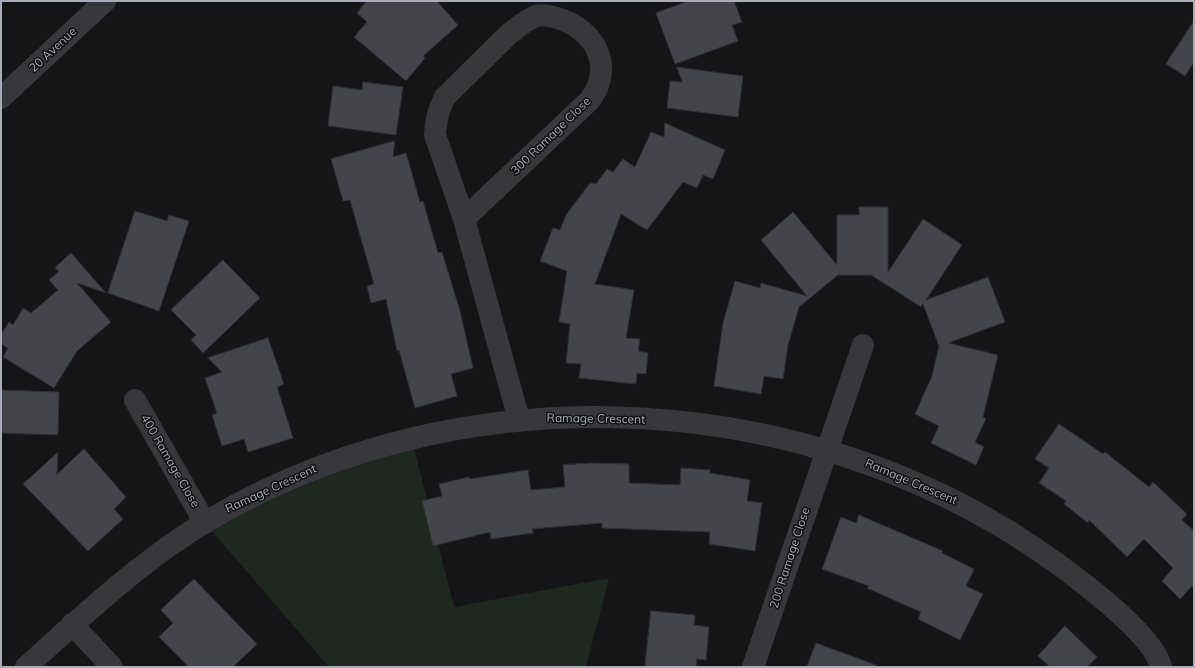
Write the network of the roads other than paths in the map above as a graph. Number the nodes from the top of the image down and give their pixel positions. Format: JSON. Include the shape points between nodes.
{"nodes":[{"id":1,"x":105,"y":1,"type":"edge"},
{"id":2,"x":1,"y":98,"type":"edge"},
{"id":3,"x":464,"y":219,"type":"junction"},
{"id":4,"x":863,"y":345,"type":"dead end"},
{"id":5,"x":135,"y":400,"type":"dead end"},
{"id":6,"x":519,"y":420,"type":"junction"},
{"id":7,"x":826,"y":449,"type":"junction"},
{"id":8,"x":205,"y":523,"type":"junction"},
{"id":9,"x":72,"y":624,"type":"junction"},
{"id":10,"x":26,"y":667,"type":"edge"},
{"id":11,"x":112,"y":667,"type":"edge"},
{"id":12,"x":753,"y":667,"type":"edge"},
{"id":13,"x":1162,"y":667,"type":"edge"}],
"edges":[{"from":1,"to":2,"type":"street","name":"20 Avenue"},
{"from":3,"to":3,"type":"street","name":"300 Ramage Close","via":[[598,90],[602,79],[598,51],[576,27],[548,16],[536,16],[510,33],[445,97],[438,110],[435,135]]},
{"from":3,"to":6,"type":"street","name":"300 Ramage Close"},
{"from":4,"to":7,"type":"street","name":"200 Ramage Close"},
{"from":5,"to":8,"type":"street","name":"400 Ramage Close"},
{"from":6,"to":7,"type":"street","name":"Ramage Crescent","via":[[566,417],[674,421],[760,433]]},
{"from":6,"to":8,"type":"street","name":"Ramage Crescent","via":[[458,429],[358,453],[304,472]]},
{"from":7,"to":12,"type":"street","name":"200 Ramage Close"},
{"from":7,"to":13,"type":"street","name":"Ramage Crescent","via":[[864,461],[940,492],[1032,546],[1064,568],[1126,621],[1150,645]]},
{"from":8,"to":9,"type":"street","name":"Ramage Crescent","via":[[128,576]]},
{"from":9,"to":10,"type":"street","name":"Ramage Crescent"},
{"from":9,"to":11,"type":"street"}]}
